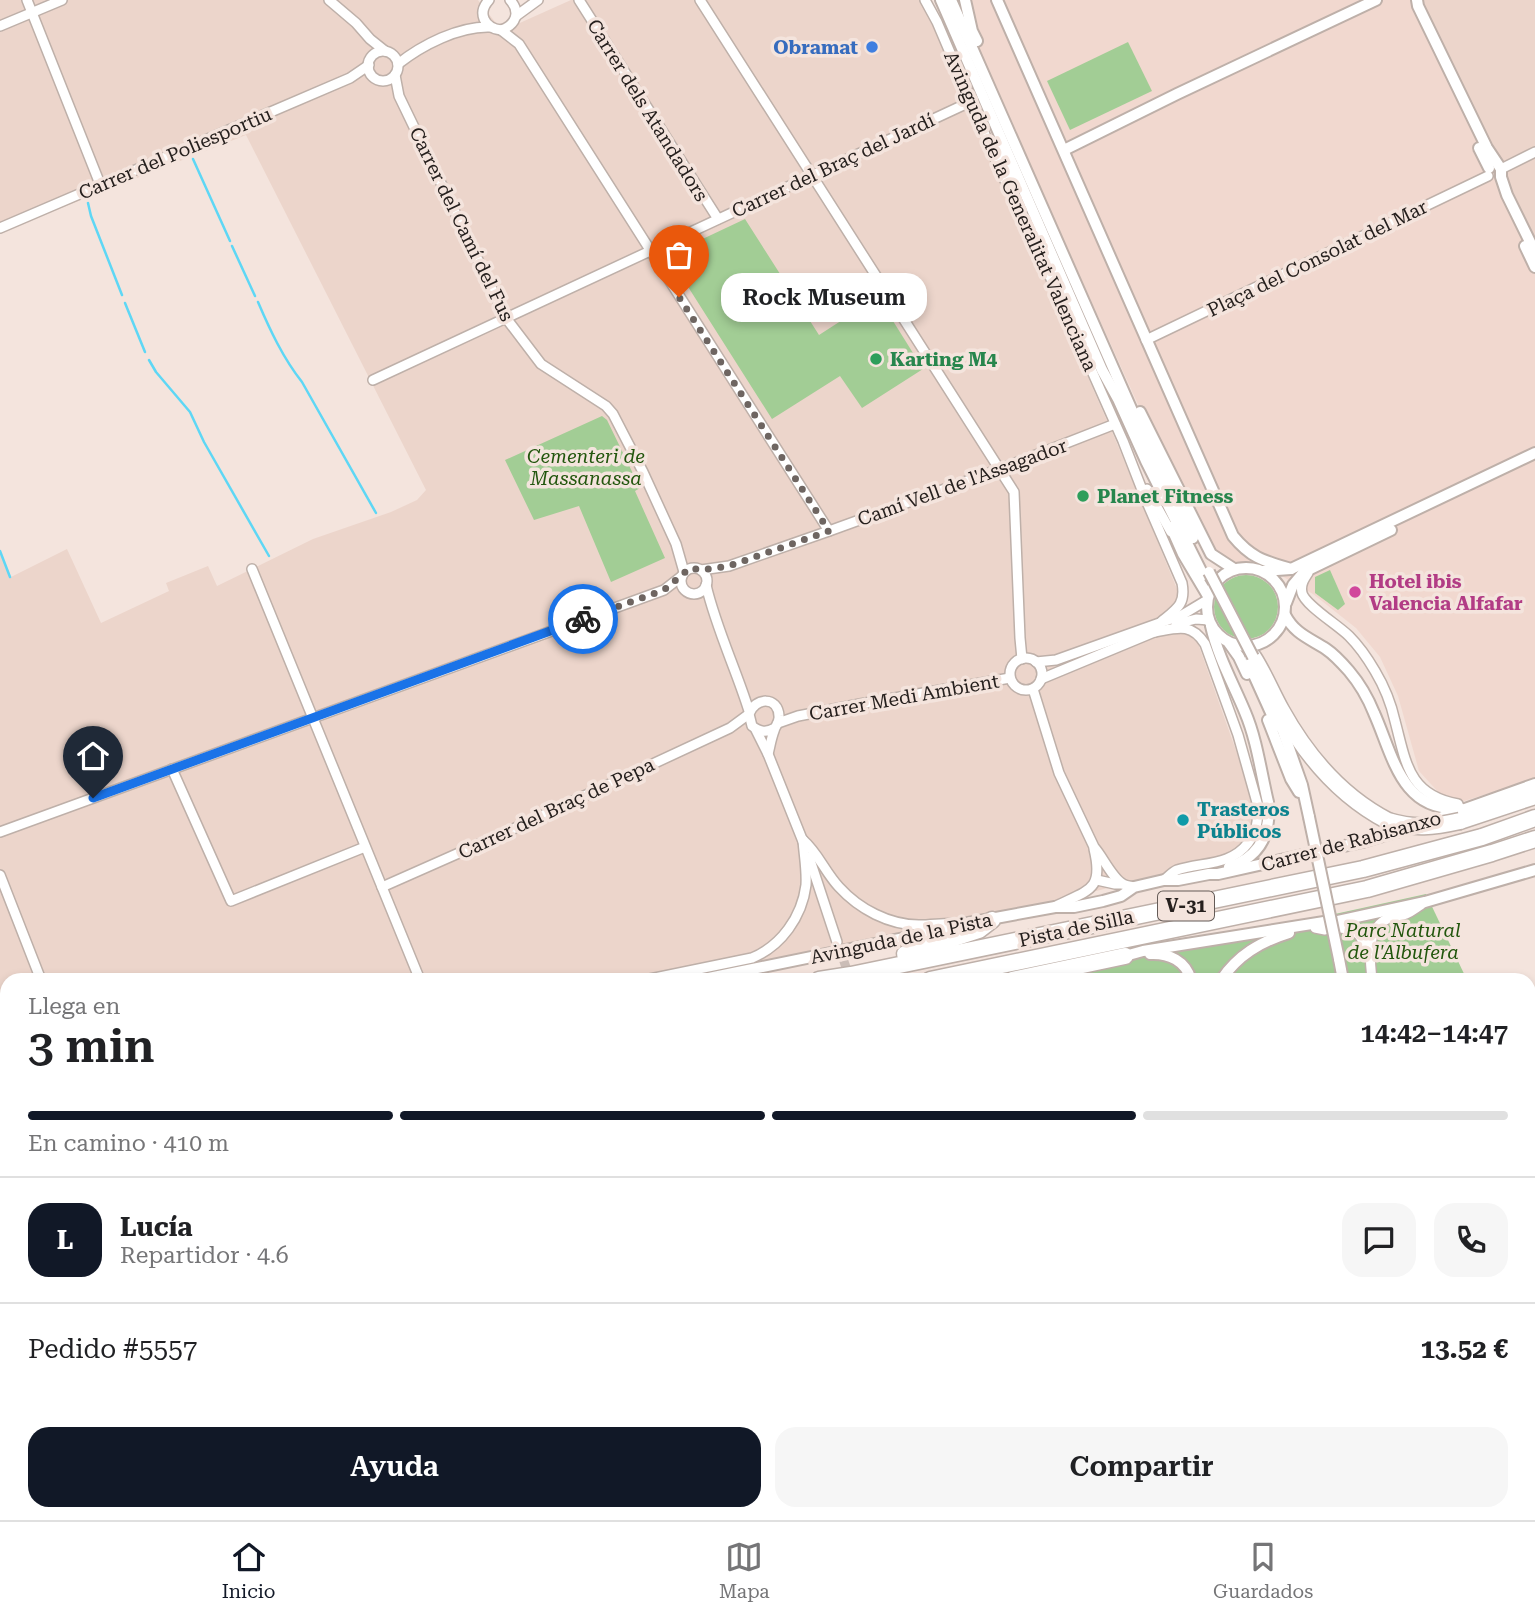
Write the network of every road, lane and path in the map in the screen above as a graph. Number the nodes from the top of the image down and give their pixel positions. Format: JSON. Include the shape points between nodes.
{"nodes":[{"id":1,"x":26,"y":0,"type":"edge"},
{"id":2,"x":62,"y":0,"type":"edge"},
{"id":3,"x":329,"y":0,"type":"edge"},
{"id":4,"x":512,"y":0,"type":"edge"},
{"id":5,"x":532,"y":0,"type":"edge"},
{"id":6,"x":538,"y":0,"type":"edge"},
{"id":7,"x":579,"y":0,"type":"edge"},
{"id":8,"x":700,"y":0,"type":"edge"},
{"id":9,"x":925,"y":0,"type":"edge"},
{"id":10,"x":941,"y":0,"type":"edge"},
{"id":11,"x":951,"y":0,"type":"edge"},
{"id":12,"x":965,"y":0,"type":"edge"},
{"id":13,"x":998,"y":0,"type":"edge"},
{"id":14,"x":1376,"y":0,"type":"edge"},
{"id":15,"x":1415,"y":1,"type":"edge"},
{"id":16,"x":485,"y":4,"type":"edge"},
{"id":17,"x":32,"y":12,"type":"junction"},
{"id":18,"x":515,"y":19,"type":"junction"},
{"id":19,"x":0,"y":26,"type":"edge"},
{"id":20,"x":490,"y":27,"type":"junction"},
{"id":21,"x":466,"y":29,"type":"junction"},
{"id":22,"x":501,"y":30,"type":"junction"},
{"id":23,"x":370,"y":40,"type":"junction"},
{"id":24,"x":519,"y":44,"type":"junction"},
{"id":25,"x":415,"y":51,"type":"junction"},
{"id":26,"x":388,"y":52,"type":"junction"},
{"id":27,"x":369,"y":62,"type":"junction"},
{"id":28,"x":398,"y":64,"type":"junction"},
{"id":29,"x":395,"y":75,"type":"junction"},
{"id":30,"x":350,"y":78,"type":"junction"},
{"id":31,"x":378,"y":79,"type":"junction"},
{"id":32,"x":399,"y":96,"type":"junction"},
{"id":33,"x":970,"y":102,"type":"junction"},
{"id":34,"x":997,"y":116,"type":"junction"},
{"id":35,"x":1064,"y":150,"type":"junction"},
{"id":36,"x":1535,"y":152,"type":"edge"},
{"id":37,"x":1495,"y":173,"type":"junction"},
{"id":38,"x":811,"y":175,"type":"junction"},
{"id":39,"x":100,"y":184,"type":"junction"},
{"id":40,"x":1015,"y":198,"type":"junction"},
{"id":41,"x":718,"y":219,"type":"junction"},
{"id":42,"x":0,"y":228,"type":"edge"},
{"id":43,"x":650,"y":251,"type":"junction"},
{"id":44,"x":1535,"y":252,"type":"edge"},
{"id":45,"x":1535,"y":267,"type":"edge"},
{"id":46,"x":506,"y":318,"type":"junction"},
{"id":47,"x":1146,"y":340,"type":"junction"},
{"id":48,"x":1107,"y":368,"type":"junction"},
{"id":49,"x":373,"y":380,"type":"dead end"},
{"id":50,"x":1115,"y":424,"type":"junction"},
{"id":51,"x":1123,"y":441,"type":"junction"},
{"id":52,"x":1535,"y":453,"type":"edge"},
{"id":53,"x":1535,"y":461,"type":"edge"},
{"id":54,"x":1000,"y":469,"type":"junction"},
{"id":55,"x":829,"y":531,"type":"junction"},
{"id":56,"x":676,"y":544,"type":"junction"},
{"id":57,"x":1184,"y":554,"type":"junction"},
{"id":58,"x":729,"y":566,"type":"junction"},
{"id":59,"x":252,"y":569,"type":"dead end"},
{"id":60,"x":699,"y":569,"type":"junction"},
{"id":61,"x":1234,"y":569,"type":"junction"},
{"id":62,"x":1291,"y":569,"type":"junction"},
{"id":63,"x":1311,"y":569,"type":"junction"},
{"id":64,"x":1263,"y":571,"type":"junction"},
{"id":65,"x":683,"y":574,"type":"junction"},
{"id":66,"x":706,"y":584,"type":"junction"},
{"id":67,"x":664,"y":590,"type":"junction"},
{"id":68,"x":689,"y":592,"type":"junction"},
{"id":69,"x":1208,"y":598,"type":"junction"},
{"id":70,"x":711,"y":609,"type":"junction"},
{"id":71,"x":1285,"y":609,"type":"junction"},
{"id":72,"x":1162,"y":621,"type":"junction"},
{"id":73,"x":1210,"y":623,"type":"junction"},
{"id":74,"x":1155,"y":632,"type":"junction"},
{"id":75,"x":1229,"y":643,"type":"junction"},
{"id":76,"x":1250,"y":658,"type":"junction"},
{"id":77,"x":1023,"y":659,"type":"junction"},
{"id":78,"x":1036,"y":662,"type":"junction"},
{"id":79,"x":1227,"y":675,"type":"junction"},
{"id":80,"x":1010,"y":678,"type":"junction"},
{"id":81,"x":1041,"y":679,"type":"junction"},
{"id":82,"x":741,"y":685,"type":"junction"},
{"id":83,"x":1033,"y":689,"type":"junction"},
{"id":84,"x":760,"y":701,"type":"junction"},
{"id":85,"x":778,"y":709,"type":"junction"},
{"id":86,"x":749,"y":713,"type":"junction"},
{"id":87,"x":798,"y":716,"type":"junction"},
{"id":88,"x":313,"y":717,"type":"junction"},
{"id":89,"x":776,"y":725,"type":"junction"},
{"id":90,"x":730,"y":728,"type":"junction"},
{"id":91,"x":754,"y":728,"type":"junction"},
{"id":92,"x":1238,"y":735,"type":"junction"},
{"id":93,"x":768,"y":754,"type":"junction"},
{"id":94,"x":172,"y":769,"type":"junction"},
{"id":95,"x":1535,"y":784,"type":"edge"},
{"id":96,"x":1300,"y":792,"type":"junction"},
{"id":97,"x":1535,"y":796,"type":"edge"},
{"id":98,"x":1470,"y":807,"type":"junction"},
{"id":99,"x":1309,"y":817,"type":"junction"},
{"id":100,"x":1535,"y":818,"type":"edge"},
{"id":101,"x":0,"y":832,"type":"edge"},
{"id":102,"x":1535,"y":839,"type":"edge"},
{"id":103,"x":803,"y":840,"type":"junction"},
{"id":104,"x":365,"y":847,"type":"junction"},
{"id":105,"x":1094,"y":848,"type":"junction"},
{"id":106,"x":1535,"y":870,"type":"edge"},
{"id":107,"x":1209,"y":874,"type":"junction"},
{"id":108,"x":0,"y":875,"type":"edge"},
{"id":109,"x":1097,"y":880,"type":"junction"},
{"id":110,"x":1164,"y":880,"type":"junction"},
{"id":111,"x":1122,"y":884,"type":"junction"},
{"id":112,"x":382,"y":887,"type":"junction"},
{"id":113,"x":1134,"y":887,"type":"junction"},
{"id":114,"x":1425,"y":902,"type":"junction"},
{"id":115,"x":1055,"y":907,"type":"junction"},
{"id":116,"x":992,"y":919,"type":"junction"},
{"id":117,"x":963,"y":924,"type":"junction"},
{"id":118,"x":1339,"y":925,"type":"joint"},
{"id":119,"x":837,"y":942,"type":"tunnel mouth"},
{"id":120,"x":1125,"y":956,"type":"junction"},
{"id":121,"x":1371,"y":964,"type":"junction"},
{"id":122,"x":38,"y":973,"type":"edge"},
{"id":123,"x":417,"y":973,"type":"edge"},
{"id":124,"x":679,"y":973,"type":"edge"},
{"id":125,"x":733,"y":973,"type":"edge"},
{"id":126,"x":837,"y":973,"type":"edge"},
{"id":127,"x":860,"y":973,"type":"edge"},
{"id":128,"x":964,"y":973,"type":"edge"},
{"id":129,"x":1045,"y":973,"type":"edge"},
{"id":130,"x":1188,"y":973,"type":"edge"},
{"id":131,"x":1226,"y":973,"type":"edge"},
{"id":132,"x":1342,"y":973,"type":"edge"},
{"id":133,"x":1372,"y":973,"type":"edge"}],
"edges":[{"from":1,"to":17,"type":"street"},
{"from":2,"to":17,"type":"street"},
{"from":3,"to":23,"type":"street"},
{"from":4,"to":5,"type":"street"},
{"from":4,"to":18,"type":"street"},
{"from":6,"to":18,"type":"street"},
{"from":7,"to":41,"type":"street","name":"Carrer dels Atandadors"},
{"from":8,"to":38,"type":"street"},
{"from":9,"to":33,"type":"street","name":"Avinguda de la Generalitat Valenciana"},
{"from":10,"to":34,"type":"street"},
{"from":11,"to":34,"type":"street"},
{"from":12,"to":34,"type":"street","via":[[992,79]]},
{"from":13,"to":35,"type":"street"},
{"from":14,"to":35,"type":"street"},
{"from":15,"to":37,"type":"street"},
{"from":16,"to":20,"type":"street","via":[[485,21]]},
{"from":16,"to":21,"type":"street"},
{"from":17,"to":19,"type":"street"},
{"from":17,"to":39,"type":"street"},
{"from":18,"to":22,"type":"street"},
{"from":18,"to":24,"type":"street"},
{"from":20,"to":21,"type":"street"},
{"from":20,"to":22,"type":"street"},
{"from":21,"to":25,"type":"street"},
{"from":22,"to":24,"type":"street"},
{"from":23,"to":26,"type":"street"},
{"from":23,"to":27,"type":"street"},
{"from":24,"to":43,"type":"street"},
{"from":25,"to":26,"type":"street"},
{"from":25,"to":28,"type":"street"},
{"from":26,"to":27,"type":"street","via":[[376,53]]},
{"from":26,"to":28,"type":"street"},
{"from":27,"to":30,"type":"street","name":"Carrer del Poliesportiu"},
{"from":27,"to":31,"type":"street"},
{"from":28,"to":29,"type":"street"},
{"from":29,"to":31,"type":"street"},
{"from":29,"to":32,"type":"street","name":"Carrer del Camí del Fus"},
{"from":30,"to":31,"type":"street","name":"Carrer del Poliesportiu"},
{"from":30,"to":39,"type":"street","name":"Carrer del Poliesportiu"},
{"from":31,"to":32,"type":"street","name":"Carrer del Camí del Fus"},
{"from":32,"to":46,"type":"street","name":"Carrer del Camí del Fus"},
{"from":33,"to":38,"type":"street","name":"Carrer del Braç del Jardí"},
{"from":33,"to":40,"type":"street","name":"Avinguda de la Generalitat Valenciana"},
{"from":34,"to":40,"type":"street","via":[[999,152]]},
{"from":34,"to":48,"type":"street"},
{"from":35,"to":47,"type":"street"},
{"from":36,"to":37,"type":"street","name":"Plaça del Consolat del Mar"},
{"from":37,"to":44,"type":"street"},
{"from":37,"to":45,"type":"street"},
{"from":37,"to":47,"type":"street","name":"Plaça del Consolat del Mar"},
{"from":38,"to":41,"type":"street","name":"Carrer del Braç del Jardí"},
{"from":38,"to":54,"type":"street"},
{"from":39,"to":42,"type":"street","name":"Carrer del Poliesportiu"},
{"from":40,"to":50,"type":"street","name":"Avinguda de la Generalitat Valenciana"},
{"from":41,"to":43,"type":"street","name":"Carrer del Braç del Jardí"},
{"from":43,"to":46,"type":"street","name":"Carrer del Braç del Jardí"},
{"from":43,"to":55,"type":"street"},
{"from":46,"to":49,"type":"street","name":"Carrer del Braç del Jardí"},
{"from":46,"to":56,"type":"street","name":"Carrer del Camí del Fus","via":[[541,365],[613,414]]},
{"from":47,"to":62,"type":"street","via":[[1233,537],[1259,559]]},
{"from":48,"to":57,"type":"street","via":[[1130,439]]},
{"from":48,"to":61,"type":"street","via":[[1136,403],[1211,554]]},
{"from":48,"to":76,"type":"street","bridge":true},
{"from":50,"to":51,"type":"street","name":"Avinguda de la Generalitat Valenciana"},
{"from":50,"to":54,"type":"street","name":"Camí Vell de l'Assagador"},
{"from":51,"to":57,"type":"street"},
{"from":51,"to":72,"type":"street","via":[[1182,583],[1179,607]]},
{"from":52,"to":62,"type":"street"},
{"from":53,"to":63,"type":"street"},
{"from":54,"to":55,"type":"street","name":"Camí Vell de l'Assagador"},
{"from":54,"to":77,"type":"street","via":[[1014,492]]},
{"from":55,"to":58,"type":"street","name":"Camí Vell de l'Assagador"},
{"from":56,"to":60,"type":"street","name":"Carrer del Camí del Fus"},
{"from":56,"to":65,"type":"street","name":"Carrer del Camí del Fus"},
{"from":57,"to":69,"type":"street"},
{"from":58,"to":60,"type":"street","name":"Camí Vell de l'Assagador"},
{"from":58,"to":66,"type":"street","name":"Camí Vell de l'Assagador"},
{"from":59,"to":88,"type":"street"},
{"from":60,"to":65,"type":"street","via":[[690,568]]},
{"from":60,"to":66,"type":"street","via":[[706,575]]},
{"from":61,"to":64,"type":"street"},
{"from":61,"to":69,"type":"street","via":[[1214,584]]},
{"from":62,"to":64,"type":"street"},
{"from":63,"to":71,"type":"street","via":[[1293,585]]},
{"from":63,"to":98,"type":"street","via":[[1301,591],[1306,601],[1349,636],[1375,671],[1391,705],[1407,767],[1416,781],[1438,799]]},
{"from":64,"to":71,"type":"street","via":[[1279,584]]},
{"from":65,"to":67,"type":"street"},
{"from":65,"to":68,"type":"street","via":[[681,583]]},
{"from":66,"to":68,"type":"street","via":[[701,592]]},
{"from":66,"to":70,"type":"street"},
{"from":67,"to":68,"type":"street"},
{"from":67,"to":88,"type":"street"},
{"from":68,"to":70,"type":"street"},
{"from":69,"to":72,"type":"street","via":[[1182,615]]},
{"from":69,"to":73,"type":"street"},
{"from":70,"to":82,"type":"street"},
{"from":71,"to":75,"type":"street","via":[[1281,626],[1264,643]]},
{"from":71,"to":98,"type":"street","via":[[1294,629],[1338,659],[1356,680],[1410,790],[1441,808]]},
{"from":72,"to":78,"type":"street","via":[[1056,660]]},
{"from":73,"to":74,"type":"street","via":[[1195,619]]},
{"from":73,"to":75,"type":"street"},
{"from":73,"to":79,"type":"street"},
{"from":74,"to":81,"type":"street"},
{"from":74,"to":92,"type":"street","via":[[1187,628],[1199,635]]},
{"from":75,"to":96,"type":"street"},
{"from":76,"to":96,"type":"street"},
{"from":76,"to":97,"type":"highway","bridge":true,"via":[[1261,668],[1280,709],[1313,760],[1349,796],[1388,821],[1433,827]]},
{"from":76,"to":99,"type":"street","via":[[1290,749]]},
{"from":77,"to":78,"type":"street"},
{"from":77,"to":80,"type":"street","via":[[1012,666]]},
{"from":78,"to":81,"type":"street"},
{"from":79,"to":92,"type":"street"},
{"from":79,"to":107,"type":"street","via":[[1251,727],[1269,826],[1247,858]]},
{"from":80,"to":83,"type":"street","via":[[1017,688]]},
{"from":80,"to":87,"type":"street","name":"Carrer Medi Ambient"},
{"from":81,"to":83,"type":"street"},
{"from":82,"to":84,"type":"street"},
{"from":82,"to":86,"type":"street"},
{"from":83,"to":105,"type":"street","via":[[1059,772]]},
{"from":84,"to":85,"type":"street","via":[[771,702]]},
{"from":84,"to":86,"type":"street"},
{"from":85,"to":87,"type":"street","name":"Carrer Medi Ambient"},
{"from":85,"to":89,"type":"street"},
{"from":86,"to":90,"type":"street","name":"Carrer del Braç de Pepa"},
{"from":86,"to":91,"type":"street"},
{"from":87,"to":89,"type":"street","name":"Carrer Medi Ambient"},
{"from":88,"to":94,"type":"street"},
{"from":88,"to":104,"type":"street"},
{"from":89,"to":91,"type":"street","via":[[762,732]]},
{"from":89,"to":93,"type":"street"},
{"from":90,"to":91,"type":"street","name":"Carrer del Braç de Pepa"},
{"from":90,"to":112,"type":"street","name":"Carrer del Braç de Pepa"},
{"from":91,"to":93,"type":"street"},
{"from":92,"to":110,"type":"street","name":"Carrer de Rabisanxo","via":[[1258,806],[1250,840],[1233,857],[1174,871]]},
{"from":93,"to":103,"type":"street"},
{"from":94,"to":101,"type":"street"},
{"from":94,"to":104,"type":"street","via":[[231,901]]},
{"from":95,"to":98,"type":"street","name":"Carrer de Rabisanxo"},
{"from":96,"to":99,"type":"street"},
{"from":98,"to":107,"type":"street","name":"Carrer de Rabisanxo","via":[[1362,842]]},
{"from":99,"to":132,"type":"street","bridge":true},
{"from":100,"to":127,"type":"highway","name":"Pista de Silla","number":"V-31","via":[[1363,869]]},
{"from":102,"to":128,"type":"highway","name":"Pista de Silla","number":"V-31","via":[[1367,889]]},
{"from":103,"to":117,"type":"street","via":[[829,876],[864,909],[901,923]]},
{"from":103,"to":119,"type":"street"},
{"from":103,"to":124,"type":"street","via":[[806,886],[802,902],[776,944],[752,958]]},
{"from":104,"to":112,"type":"street"},
{"from":105,"to":109,"type":"street"},
{"from":105,"to":111,"type":"street"},
{"from":106,"to":114,"type":"street"},
{"from":107,"to":110,"type":"street","name":"Carrer de Rabisanxo"},
{"from":108,"to":122,"type":"street"},
{"from":109,"to":111,"type":"street"},
{"from":109,"to":115,"type":"street","name":"Avinguda de la Pista","via":[[1084,893]]},
{"from":110,"to":113,"type":"street","name":"Carrer de Rabisanxo"},
{"from":111,"to":113,"type":"street"},
{"from":112,"to":123,"type":"street"},
{"from":113,"to":115,"type":"street","name":"Carrer de Rabisanxo","via":[[1103,901]]},
{"from":114,"to":118,"type":"street"},
{"from":114,"to":121,"type":"street","via":[[1379,924],[1371,941]]},
{"from":115,"to":116,"type":"street","name":"Avinguda de la Pista"},
{"from":116,"to":117,"type":"street","name":"Avinguda de la Pista"},
{"from":116,"to":126,"type":"highway","via":[[979,930]]},
{"from":117,"to":125,"type":"street","name":"Avinguda de la Pista"},
{"from":118,"to":121,"type":"street","via":[[1363,940]]},
{"from":120,"to":129,"type":"highway"},
{"from":120,"to":130,"type":"street","via":[[1170,956]]},
{"from":120,"to":131,"type":"street","via":[[1322,927],[1258,944]]},
{"from":121,"to":133,"type":"street"}]}
